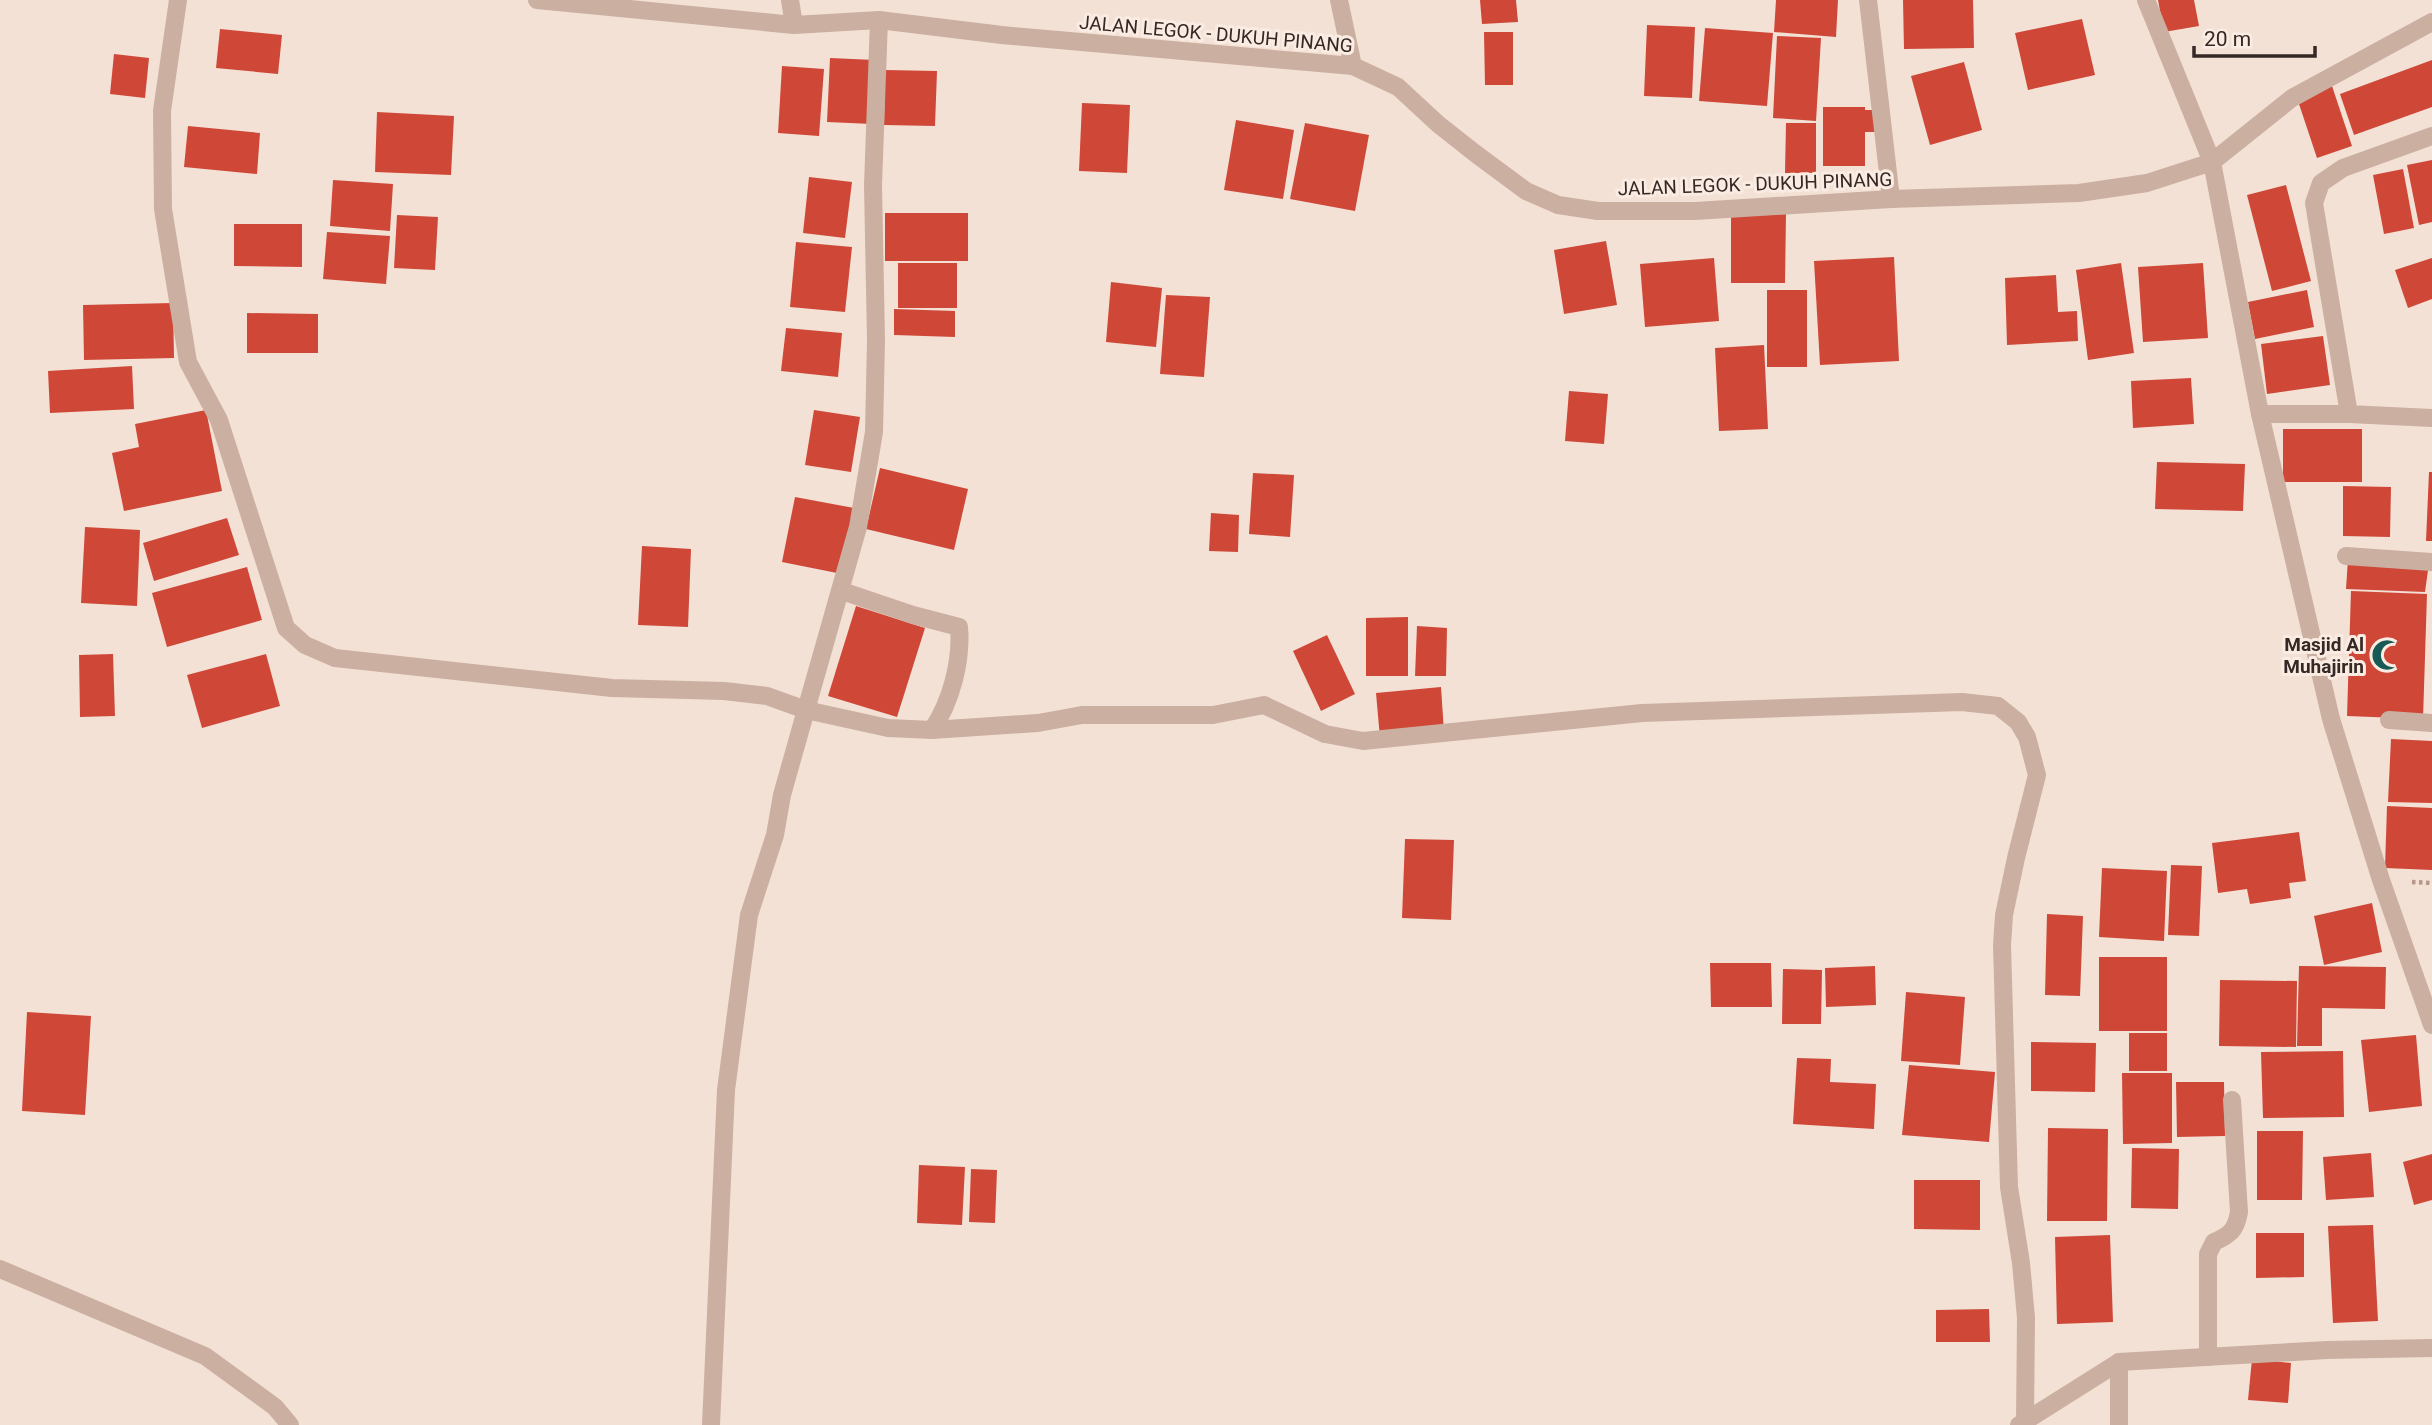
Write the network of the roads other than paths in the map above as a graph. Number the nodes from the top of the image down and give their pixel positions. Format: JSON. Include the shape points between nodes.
{"nodes":[{"id":1,"x":178,"y":0,"type":"edge"},
{"id":2,"x":537,"y":0,"type":"edge"},
{"id":3,"x":790,"y":0,"type":"edge"},
{"id":4,"x":1339,"y":0,"type":"edge"},
{"id":5,"x":1868,"y":0,"type":"edge"},
{"id":6,"x":2146,"y":0,"type":"edge"},
{"id":7,"x":879,"y":20,"type":"junction"},
{"id":8,"x":2432,"y":22,"type":"edge"},
{"id":9,"x":794,"y":25,"type":"junction"},
{"id":10,"x":1353,"y":66,"type":"junction"},
{"id":11,"x":2432,"y":136,"type":"edge"},
{"id":12,"x":2212,"y":162,"type":"junction"},
{"id":13,"x":1891,"y":199,"type":"junction"},
{"id":14,"x":2260,"y":414,"type":"junction"},
{"id":15,"x":2349,"y":414,"type":"junction"},
{"id":16,"x":2432,"y":418,"type":"edge"},
{"id":17,"x":2346,"y":556,"type":"dead end"},
{"id":18,"x":2432,"y":562,"type":"edge"},
{"id":19,"x":842,"y":591,"type":"junction"},
{"id":20,"x":806,"y":710,"type":"junction"},
{"id":21,"x":2389,"y":720,"type":"dead end"},
{"id":22,"x":2432,"y":723,"type":"edge"},
{"id":23,"x":932,"y":730,"type":"junction"},
{"id":24,"x":2432,"y":1026,"type":"edge"},
{"id":25,"x":2232,"y":1100,"type":"dead end"},
{"id":26,"x":0,"y":1269,"type":"edge"},
{"id":27,"x":2432,"y":1348,"type":"edge"},
{"id":28,"x":2208,"y":1357,"type":"junction"},
{"id":29,"x":2119,"y":1362,"type":"junction"},
{"id":30,"x":2022,"y":1423,"type":"edge"},
{"id":31,"x":290,"y":1425,"type":"edge"},
{"id":32,"x":711,"y":1425,"type":"edge"},
{"id":33,"x":2119,"y":1425,"type":"edge"}],
"edges":[{"from":1,"to":20,"type":"street","via":[[162,111],[163,209],[188,362],[219,420],[286,628],[305,645],[335,658],[612,688],[734,692],[767,696]]},
{"from":2,"to":9,"type":"street","name":"JALAN LEGOK - DUKUH PINANG"},
{"from":3,"to":9,"type":"street"},
{"from":4,"to":10,"type":"street"},
{"from":5,"to":13,"type":"street"},
{"from":6,"to":12,"type":"street"},
{"from":7,"to":9,"type":"street","name":"JALAN LEGOK - DUKUH PINANG"},
{"from":7,"to":10,"type":"street","name":"JALAN LEGOK - DUKUH PINANG","via":[[1002,36]]},
{"from":7,"to":19,"type":"street","via":[[873,185],[874,432],[859,527]]},
{"from":8,"to":12,"type":"street","name":"JALAN LEGOK - DUKUH PINANG","via":[[2292,98]]},
{"from":10,"to":13,"type":"street","name":"JALAN LEGOK - DUKUH PINANG","via":[[1398,87],[1526,191],[1558,205],[1598,211],[1695,211]]},
{"from":11,"to":15,"type":"street","via":[[2343,167],[2316,192],[2314,203]]},
{"from":12,"to":13,"type":"street","name":"JALAN LEGOK - DUKUH PINANG","via":[[2147,183],[2079,193]]},
{"from":12,"to":14,"type":"street"},
{"from":14,"to":15,"type":"street"},
{"from":14,"to":24,"type":"street","via":[[2331,719]]},
{"from":15,"to":16,"type":"street"},
{"from":17,"to":18,"type":"street"},
{"from":19,"to":20,"type":"street"},
{"from":19,"to":23,"type":"street","via":[[959,627],[961,647],[943,713]]},
{"from":20,"to":23,"type":"street","via":[[888,728]]},
{"from":20,"to":32,"type":"street","via":[[747,929],[726,1090]]},
{"from":21,"to":22,"type":"street"},
{"from":23,"to":30,"type":"street","via":[[1038,723],[1082,715],[1213,715],[1264,705],[1325,734],[1363,741],[1642,713],[1962,702],[1998,706],[2018,722],[2027,737],[2037,775],[2006,904],[2002,945],[2009,1187],[2026,1318]]},
{"from":25,"to":28,"type":"street","via":[[2239,1212],[2235,1230],[2214,1242],[2208,1254]]},
{"from":26,"to":31,"type":"street","via":[[205,1356],[275,1407]]},
{"from":27,"to":28,"type":"street"},
{"from":28,"to":29,"type":"street"},
{"from":29,"to":30,"type":"street"},
{"from":29,"to":33,"type":"street"}]}
